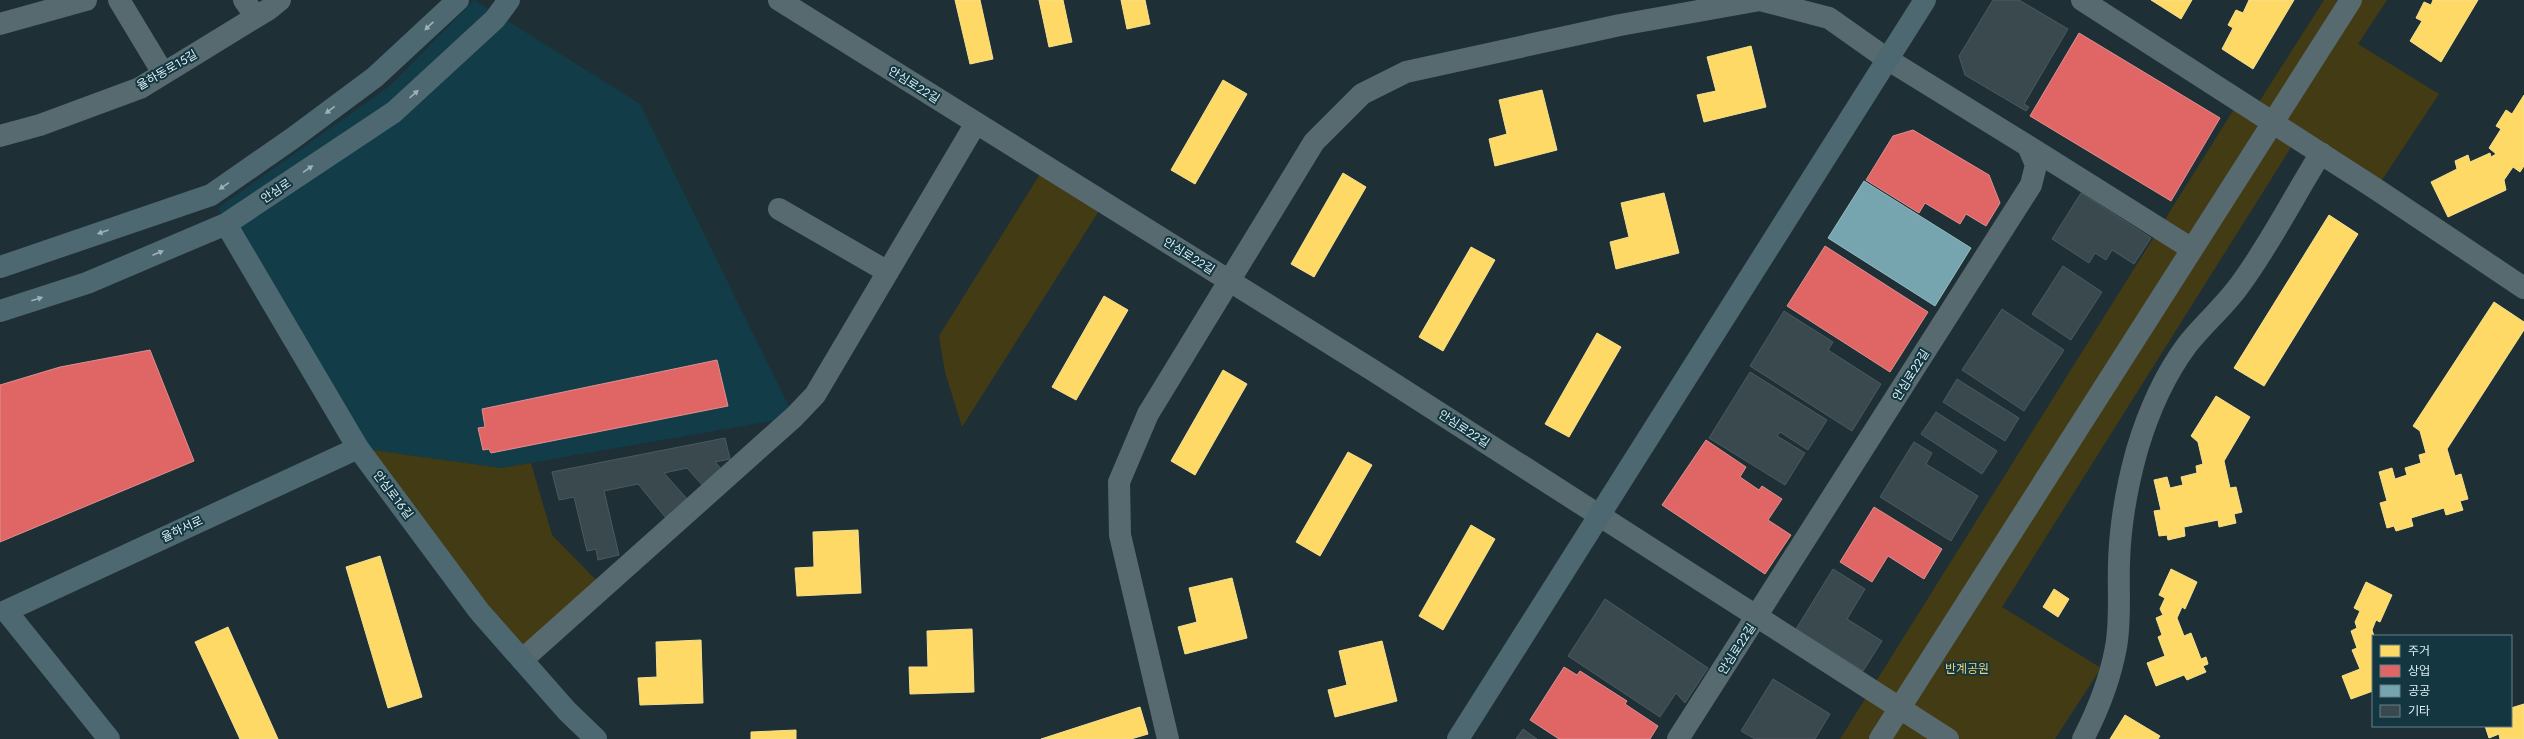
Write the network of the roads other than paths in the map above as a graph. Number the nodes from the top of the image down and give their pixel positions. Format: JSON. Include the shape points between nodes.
{"nodes":[{"id":1,"x":86,"y":0,"type":"edge"},
{"id":2,"x":119,"y":0,"type":"edge"},
{"id":3,"x":280,"y":0,"type":"edge"},
{"id":4,"x":458,"y":0,"type":"edge"},
{"id":5,"x":509,"y":0,"type":"edge"},
{"id":6,"x":780,"y":0,"type":"edge"},
{"id":7,"x":1925,"y":0,"type":"edge"},
{"id":8,"x":2082,"y":0,"type":"edge"},
{"id":9,"x":2350,"y":0,"type":"edge"},
{"id":10,"x":250,"y":9,"type":"edge"},
{"id":11,"x":0,"y":24,"type":"edge"},
{"id":12,"x":1887,"y":59,"type":"junction"},
{"id":13,"x":163,"y":73,"type":"junction"},
{"id":14,"x":976,"y":123,"type":"junction"},
{"id":15,"x":0,"y":136,"type":"edge"},
{"id":16,"x":2028,"y":146,"type":"junction"},
{"id":17,"x":2321,"y":153,"type":"junction"},
{"id":18,"x":779,"y":209,"type":"dead end"},
{"id":19,"x":226,"y":224,"type":"junction"},
{"id":20,"x":2192,"y":249,"type":"junction"},
{"id":21,"x":0,"y":267,"type":"edge"},
{"id":22,"x":888,"y":272,"type":"junction"},
{"id":23,"x":1229,"y":281,"type":"junction"},
{"id":24,"x":2524,"y":288,"type":"edge"},
{"id":25,"x":0,"y":311,"type":"edge"},
{"id":26,"x":358,"y":448,"type":"junction"},
{"id":27,"x":1598,"y":515,"type":"junction"},
{"id":28,"x":3,"y":612,"type":"edge"},
{"id":29,"x":1758,"y":618,"type":"junction"},
{"id":30,"x":522,"y":660,"type":"junction"},
{"id":31,"x":1900,"y":708,"type":"junction"},
{"id":32,"x":109,"y":739,"type":"edge"},
{"id":33,"x":596,"y":739,"type":"edge"},
{"id":34,"x":1168,"y":739,"type":"edge"},
{"id":35,"x":1458,"y":739,"type":"edge"},
{"id":36,"x":1678,"y":739,"type":"edge"},
{"id":37,"x":1880,"y":739,"type":"edge"},
{"id":38,"x":1948,"y":739,"type":"edge"},
{"id":39,"x":2083,"y":739,"type":"edge"}],
"edges":[{"from":1,"to":11,"type":"street"},
{"from":2,"to":13,"type":"street"},
{"from":3,"to":10,"type":"street","name":"율하동로15길"},
{"from":4,"to":21,"type":"main road","one_way":true,"via":[[375,77],[211,195]]},
{"from":19,"to":5,"type":"main road","name":"안심로","one_way":true,"via":[[394,112],[495,19]]},
{"from":6,"to":14,"type":"street","name":"안심로22길"},
{"from":7,"to":12,"type":"main road"},
{"from":8,"to":17,"type":"street"},
{"from":9,"to":20,"type":"street"},
{"from":10,"to":13,"type":"street","name":"율하동로15길"},
{"from":12,"to":16,"type":"street"},
{"from":12,"to":23,"type":"street","via":[[1829,18],[1760,0],[1620,25],[1406,72],[1362,94],[1314,142]]},
{"from":12,"to":27,"type":"main road"},
{"from":13,"to":15,"type":"street","name":"율하동로15길","via":[[140,88],[40,125]]},
{"from":14,"to":22,"type":"street"},
{"from":14,"to":23,"type":"street","name":"안심로22길"},
{"from":16,"to":20,"type":"street"},
{"from":16,"to":29,"type":"street","name":"안심로22길","via":[[2036,165],[2031,185]]},
{"from":17,"to":24,"type":"street"},
{"from":17,"to":39,"type":"street","via":[[2239,287],[2187,345],[2163,382],[2149,416],[2137,451],[2124,507],[2116,647],[2096,714]]},
{"from":18,"to":22,"type":"street"},
{"from":25,"to":19,"type":"main road","name":"안심로","one_way":true,"via":[[87,283]]},
{"from":19,"to":26,"type":"main road","name":"안심로16길"},
{"from":20,"to":31,"type":"street"},
{"from":22,"to":30,"type":"street","via":[[816,395]]},
{"from":23,"to":27,"type":"street","name":"안심로22길"},
{"from":23,"to":34,"type":"street","via":[[1148,414],[1119,482],[1120,535]]},
{"from":26,"to":28,"type":"main road","name":"율하서로"},
{"from":26,"to":30,"type":"main road","name":"안심로16길","via":[[479,612]]},
{"from":27,"to":29,"type":"street","name":"안심로22길"},
{"from":27,"to":35,"type":"main road"},
{"from":28,"to":32,"type":"main road","name":"율하서로"},
{"from":29,"to":31,"type":"street","name":"안심로22길"},
{"from":29,"to":36,"type":"street","name":"안심로22길"},
{"from":30,"to":33,"type":"main road","name":"안심로16길","via":[[567,711]]},
{"from":31,"to":37,"type":"street"},
{"from":31,"to":38,"type":"street","name":"안심로22길"}]}
